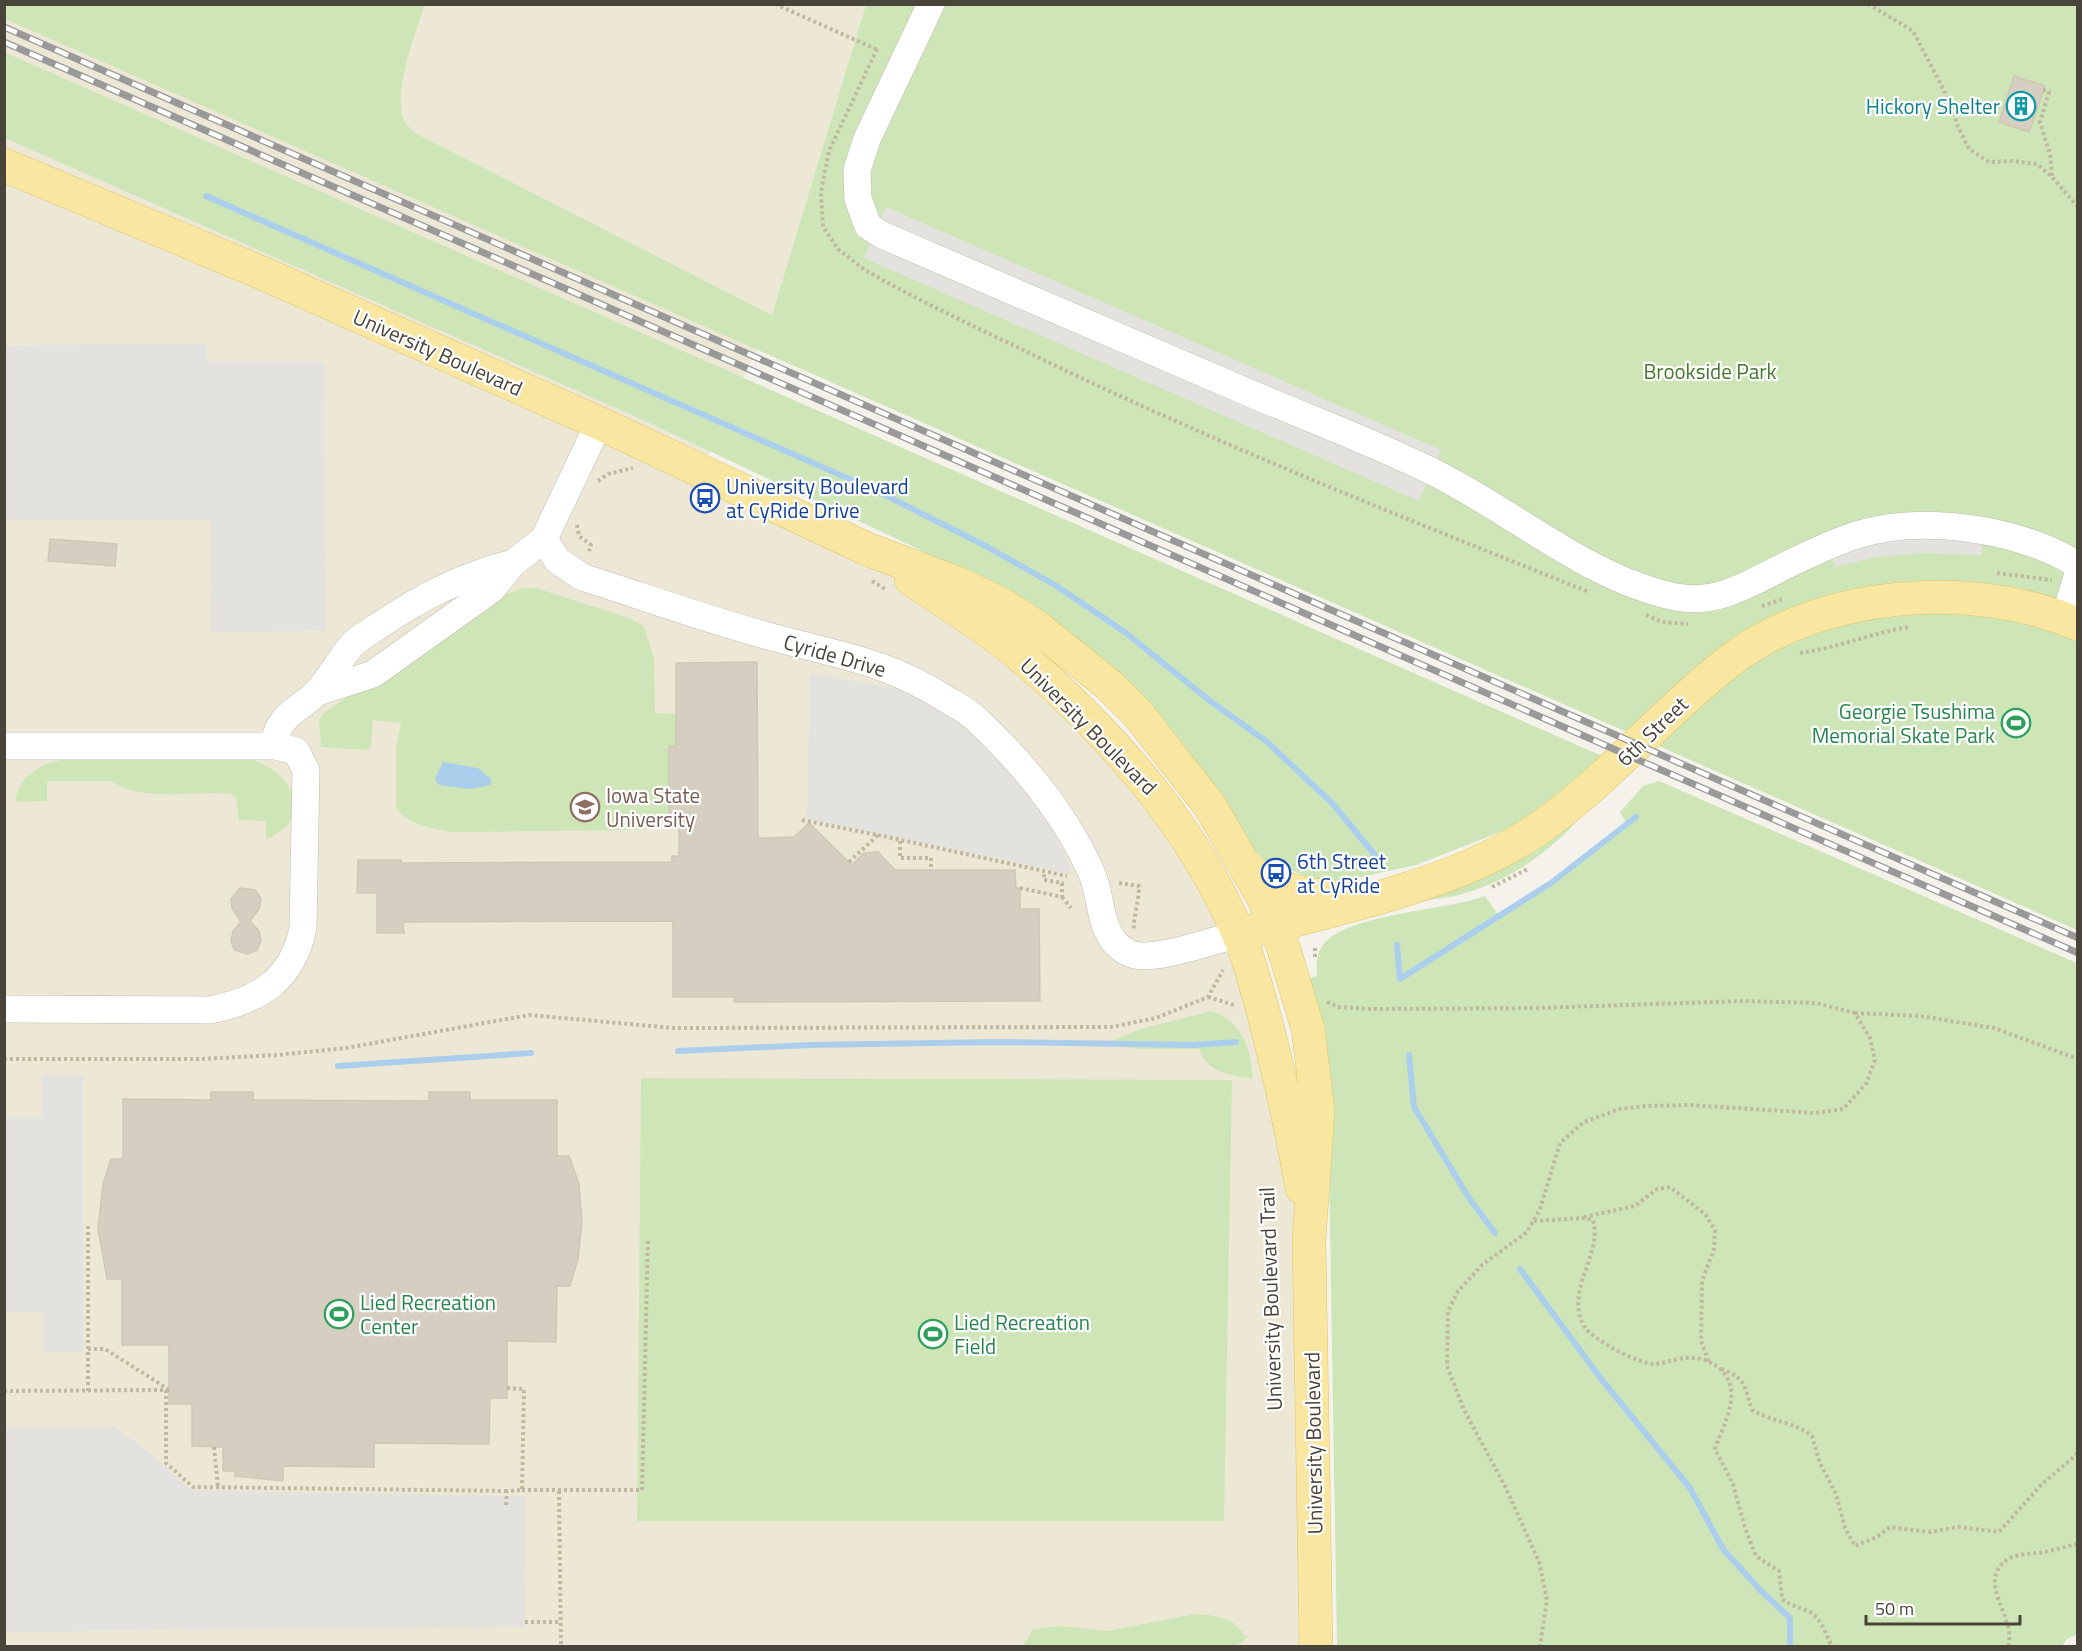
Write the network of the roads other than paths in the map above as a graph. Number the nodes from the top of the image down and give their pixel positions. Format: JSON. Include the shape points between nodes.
{"nodes":[{"id":1,"x":931,"y":4,"type":"edge"},
{"id":2,"x":4,"y":165,"type":"edge"},
{"id":3,"x":598,"y":423,"type":"junction"},
{"id":4,"x":544,"y":539,"type":"junction"},
{"id":5,"x":513,"y":563,"type":"junction"},
{"id":6,"x":867,"y":564,"type":"junction"},
{"id":7,"x":2078,"y":566,"type":"edge"},
{"id":8,"x":2078,"y":574,"type":"edge"},
{"id":9,"x":2071,"y":622,"type":"edge"},
{"id":10,"x":318,"y":692,"type":"junction"},
{"id":11,"x":4,"y":746,"type":"edge"},
{"id":12,"x":275,"y":746,"type":"junction"},
{"id":13,"x":1247,"y":869,"type":"junction"},
{"id":14,"x":1377,"y":897,"type":"junction"},
{"id":15,"x":1275,"y":925,"type":"junction"},
{"id":16,"x":1239,"y":934,"type":"junction"},
{"id":17,"x":4,"y":1009,"type":"edge"},
{"id":18,"x":1309,"y":1240,"type":"junction"},
{"id":19,"x":1316,"y":1647,"type":"edge"}],
"edges":[{"from":1,"to":7,"type":"street","via":[[867,139],[857,170],[858,199],[868,226],[1435,472],[1635,586],[1688,599],[1720,597],[1859,534],[1899,528],[1987,530],[2034,543]]},
{"from":2,"to":3,"type":"main road","name":"University Boulevard","via":[[262,273]]},
{"from":3,"to":4,"type":"street"},
{"from":3,"to":6,"type":"main road","name":"University Boulevard"},
{"from":4,"to":5,"type":"street"},
{"from":4,"to":16,"type":"street","name":"Cyride Drive","via":[[557,560],[582,577],[773,637],[881,665],[930,688],[974,716],[1022,765],[1079,843],[1095,881],[1108,932],[1130,954],[1157,955]]},
{"from":5,"to":10,"type":"street","via":[[492,589],[373,674]]},
{"from":5,"to":10,"type":"street","via":[[472,575],[406,607],[352,645]]},
{"from":6,"to":13,"type":"main road","name":"University Boulevard","via":[[949,579],[1001,604],[1075,657],[1162,742],[1210,806]]},
{"from":6,"to":16,"type":"main road","name":"University Boulevard","via":[[1020,656],[1118,750],[1181,828]]},
{"from":8,"to":9,"type":"street"},
{"from":9,"to":14,"type":"main road","name":"6th Street","via":[[2005,601],[1929,596],[1880,600],[1798,624],[1730,661],[1600,781],[1522,840],[1419,885]]},
{"from":10,"to":12,"type":"street","via":[[281,722]]},
{"from":11,"to":12,"type":"street"},
{"from":12,"to":17,"type":"street","via":[[296,751],[306,770],[303,928],[298,951],[282,975],[262,992],[237,1005],[210,1010]]},
{"from":13,"to":14,"type":"main road","via":[[1299,894]]},
{"from":13,"to":15,"type":"main road","name":"University Boulevard"},
{"from":14,"to":15,"type":"main road","name":"6th Street"},
{"from":15,"to":16,"type":"main road","name":"6th Street"},
{"from":15,"to":18,"type":"main road","name":"University Boulevard","via":[[1305,1019],[1314,1063],[1318,1111]]},
{"from":16,"to":18,"type":"main road","name":"University Boulevard","via":[[1277,1065]]},
{"from":18,"to":19,"type":"main road","name":"University Boulevard"}]}
